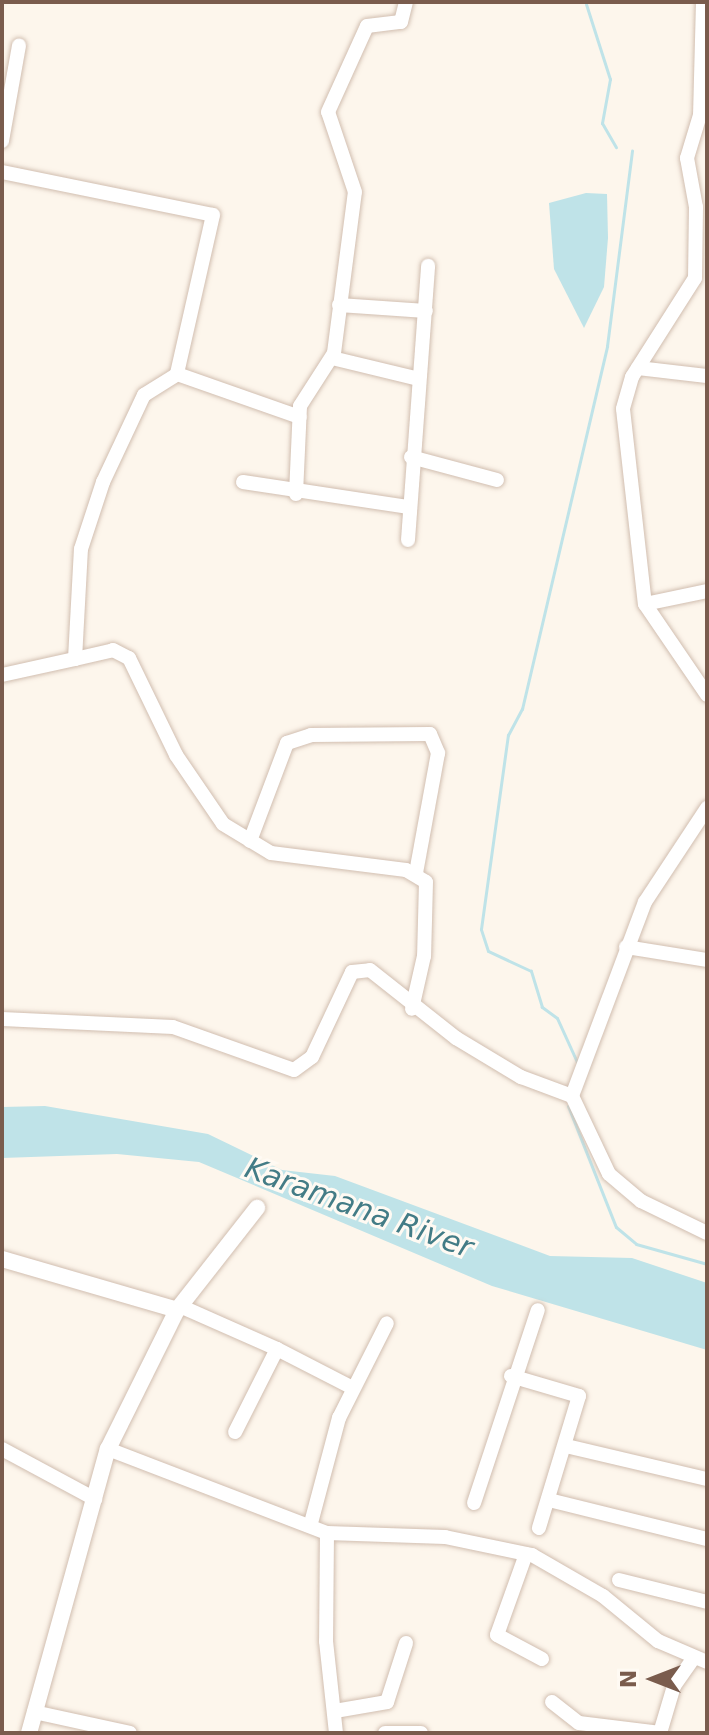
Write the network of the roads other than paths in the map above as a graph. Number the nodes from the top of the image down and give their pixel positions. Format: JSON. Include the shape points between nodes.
{"nodes":[{"id":1,"x":406,"y":2,"type":"edge"},
{"id":2,"x":703,"y":2,"type":"edge"},
{"id":3,"x":19,"y":46,"type":"dead end"},
{"id":4,"x":2,"y":141,"type":"edge"},
{"id":5,"x":2,"y":172,"type":"edge"},
{"id":6,"x":428,"y":266,"type":"dead end"},
{"id":7,"x":339,"y":305,"type":"junction"},
{"id":8,"x":426,"y":311,"type":"junction"},
{"id":9,"x":332,"y":358,"type":"junction"},
{"id":10,"x":638,"y":368,"type":"junction"},
{"id":11,"x":177,"y":374,"type":"junction"},
{"id":12,"x":707,"y":376,"type":"edge"},
{"id":13,"x":419,"y":379,"type":"junction"},
{"id":14,"x":300,"y":417,"type":"junction"},
{"id":15,"x":411,"y":457,"type":"junction"},
{"id":16,"x":497,"y":480,"type":"dead end"},
{"id":17,"x":243,"y":482,"type":"dead end"},
{"id":18,"x":296,"y":494,"type":"junction"},
{"id":19,"x":409,"y":507,"type":"junction"},
{"id":20,"x":408,"y":540,"type":"dead end"},
{"id":21,"x":707,"y":591,"type":"edge"},
{"id":22,"x":645,"y":604,"type":"junction"},
{"id":23,"x":75,"y":659,"type":"junction"},
{"id":24,"x":2,"y":675,"type":"edge"},
{"id":25,"x":707,"y":695,"type":"edge"},
{"id":26,"x":707,"y":808,"type":"edge"},
{"id":27,"x":250,"y":841,"type":"junction"},
{"id":28,"x":416,"y":873,"type":"junction"},
{"id":29,"x":626,"y":947,"type":"junction"},
{"id":30,"x":707,"y":960,"type":"edge"},
{"id":31,"x":412,"y":1009,"type":"junction"},
{"id":32,"x":2,"y":1019,"type":"edge"},
{"id":33,"x":572,"y":1096,"type":"junction"},
{"id":34,"x":257,"y":1208,"type":"dead end"},
{"id":35,"x":707,"y":1233,"type":"edge"},
{"id":36,"x":2,"y":1259,"type":"edge"},
{"id":37,"x":179,"y":1308,"type":"junction"},
{"id":38,"x":538,"y":1310,"type":"dead end"},
{"id":39,"x":387,"y":1323,"type":"dead end"},
{"id":40,"x":277,"y":1349,"type":"junction"},
{"id":41,"x":511,"y":1376,"type":"junction"},
{"id":42,"x":353,"y":1388,"type":"junction"},
{"id":43,"x":235,"y":1432,"type":"dead end"},
{"id":44,"x":566,"y":1446,"type":"junction"},
{"id":45,"x":2,"y":1449,"type":"edge"},
{"id":46,"x":108,"y":1449,"type":"junction"},
{"id":47,"x":707,"y":1479,"type":"edge"},
{"id":48,"x":95,"y":1499,"type":"junction"},
{"id":49,"x":549,"y":1500,"type":"junction"},
{"id":50,"x":474,"y":1503,"type":"dead end"},
{"id":51,"x":311,"y":1523,"type":"junction"},
{"id":52,"x":539,"y":1528,"type":"dead end"},
{"id":53,"x":327,"y":1533,"type":"junction"},
{"id":54,"x":707,"y":1539,"type":"edge"},
{"id":55,"x":526,"y":1554,"type":"junction"},
{"id":56,"x":619,"y":1580,"type":"dead end"},
{"id":57,"x":707,"y":1602,"type":"edge"},
{"id":58,"x":406,"y":1643,"type":"dead end"},
{"id":59,"x":542,"y":1659,"type":"dead end"},
{"id":60,"x":700,"y":1660,"type":"edge"},
{"id":61,"x":552,"y":1702,"type":"dead end"},
{"id":62,"x":335,"y":1711,"type":"junction"},
{"id":63,"x":34,"y":1712,"type":"junction"},
{"id":64,"x":29,"y":1733,"type":"edge"},
{"id":65,"x":130,"y":1733,"type":"edge"},
{"id":66,"x":336,"y":1733,"type":"edge"},
{"id":67,"x":385,"y":1733,"type":"edge"},
{"id":68,"x":421,"y":1733,"type":"edge"}],
"edges":[{"from":1,"to":7,"type":"street","via":[[401,22],[367,26],[328,112],[335,145],[355,178]]},
{"from":2,"to":10,"type":"street","via":[[702,87],[687,158],[696,207],[695,278]]},
{"from":3,"to":4,"type":"street"},
{"from":5,"to":11,"type":"street","via":[[213,215]]},
{"from":6,"to":8,"type":"street"},
{"from":7,"to":8,"type":"street"},
{"from":7,"to":9,"type":"street"},
{"from":8,"to":13,"type":"street"},
{"from":9,"to":13,"type":"street"},
{"from":9,"to":14,"type":"street","via":[[305,390]]},
{"from":10,"to":12,"type":"street"},
{"from":10,"to":22,"type":"street","via":[[626,390],[623,444]]},
{"from":11,"to":14,"type":"street"},
{"from":11,"to":23,"type":"street","via":[[144,395],[103,482],[81,549]]},
{"from":13,"to":15,"type":"street"},
{"from":14,"to":18,"type":"street"},
{"from":15,"to":16,"type":"street"},
{"from":15,"to":19,"type":"street"},
{"from":17,"to":18,"type":"street"},
{"from":18,"to":19,"type":"street"},
{"from":19,"to":20,"type":"street"},
{"from":21,"to":22,"type":"street"},
{"from":22,"to":25,"type":"street"},
{"from":23,"to":24,"type":"street"},
{"from":23,"to":27,"type":"street","via":[[113,650],[129,658],[202,801]]},
{"from":26,"to":29,"type":"street","via":[[645,902]]},
{"from":27,"to":28,"type":"street","via":[[286,856]]},
{"from":27,"to":28,"type":"street","via":[[287,743],[311,735],[430,734],[438,753]]},
{"from":28,"to":31,"type":"street","via":[[428,902]]},
{"from":29,"to":30,"type":"street"},
{"from":29,"to":33,"type":"street"},
{"from":31,"to":32,"type":"street","via":[[377,975],[357,969],[312,1057],[294,1070],[173,1027]]},
{"from":31,"to":33,"type":"street","via":[[521,1077]]},
{"from":33,"to":35,"type":"street","via":[[609,1174],[641,1201]]},
{"from":34,"to":37,"type":"street"},
{"from":36,"to":37,"type":"street"},
{"from":37,"to":40,"type":"street"},
{"from":37,"to":46,"type":"street"},
{"from":38,"to":41,"type":"street"},
{"from":39,"to":42,"type":"street"},
{"from":40,"to":42,"type":"street"},
{"from":40,"to":43,"type":"street"},
{"from":41,"to":44,"type":"street","via":[[579,1396]]},
{"from":41,"to":50,"type":"street"},
{"from":42,"to":51,"type":"street"},
{"from":44,"to":47,"type":"street"},
{"from":44,"to":49,"type":"street"},
{"from":45,"to":48,"type":"street"},
{"from":46,"to":48,"type":"street"},
{"from":46,"to":51,"type":"street","via":[[196,1489]]},
{"from":48,"to":63,"type":"street"},
{"from":49,"to":52,"type":"street"},
{"from":49,"to":54,"type":"street"},
{"from":51,"to":53,"type":"street"},
{"from":53,"to":55,"type":"street","via":[[445,1537]]},
{"from":53,"to":62,"type":"street","via":[[326,1641]]},
{"from":55,"to":59,"type":"street","via":[[497,1635]]},
{"from":55,"to":60,"type":"street"},
{"from":56,"to":57,"type":"street"},
{"from":58,"to":62,"type":"street","via":[[387,1702]]},
{"from":60,"to":61,"type":"street","via":[[674,1686],[660,1733],[592,1727]]},
{"from":62,"to":66,"type":"street"},
{"from":63,"to":64,"type":"street"},
{"from":63,"to":65,"type":"street"},
{"from":67,"to":68,"type":"street"}]}
